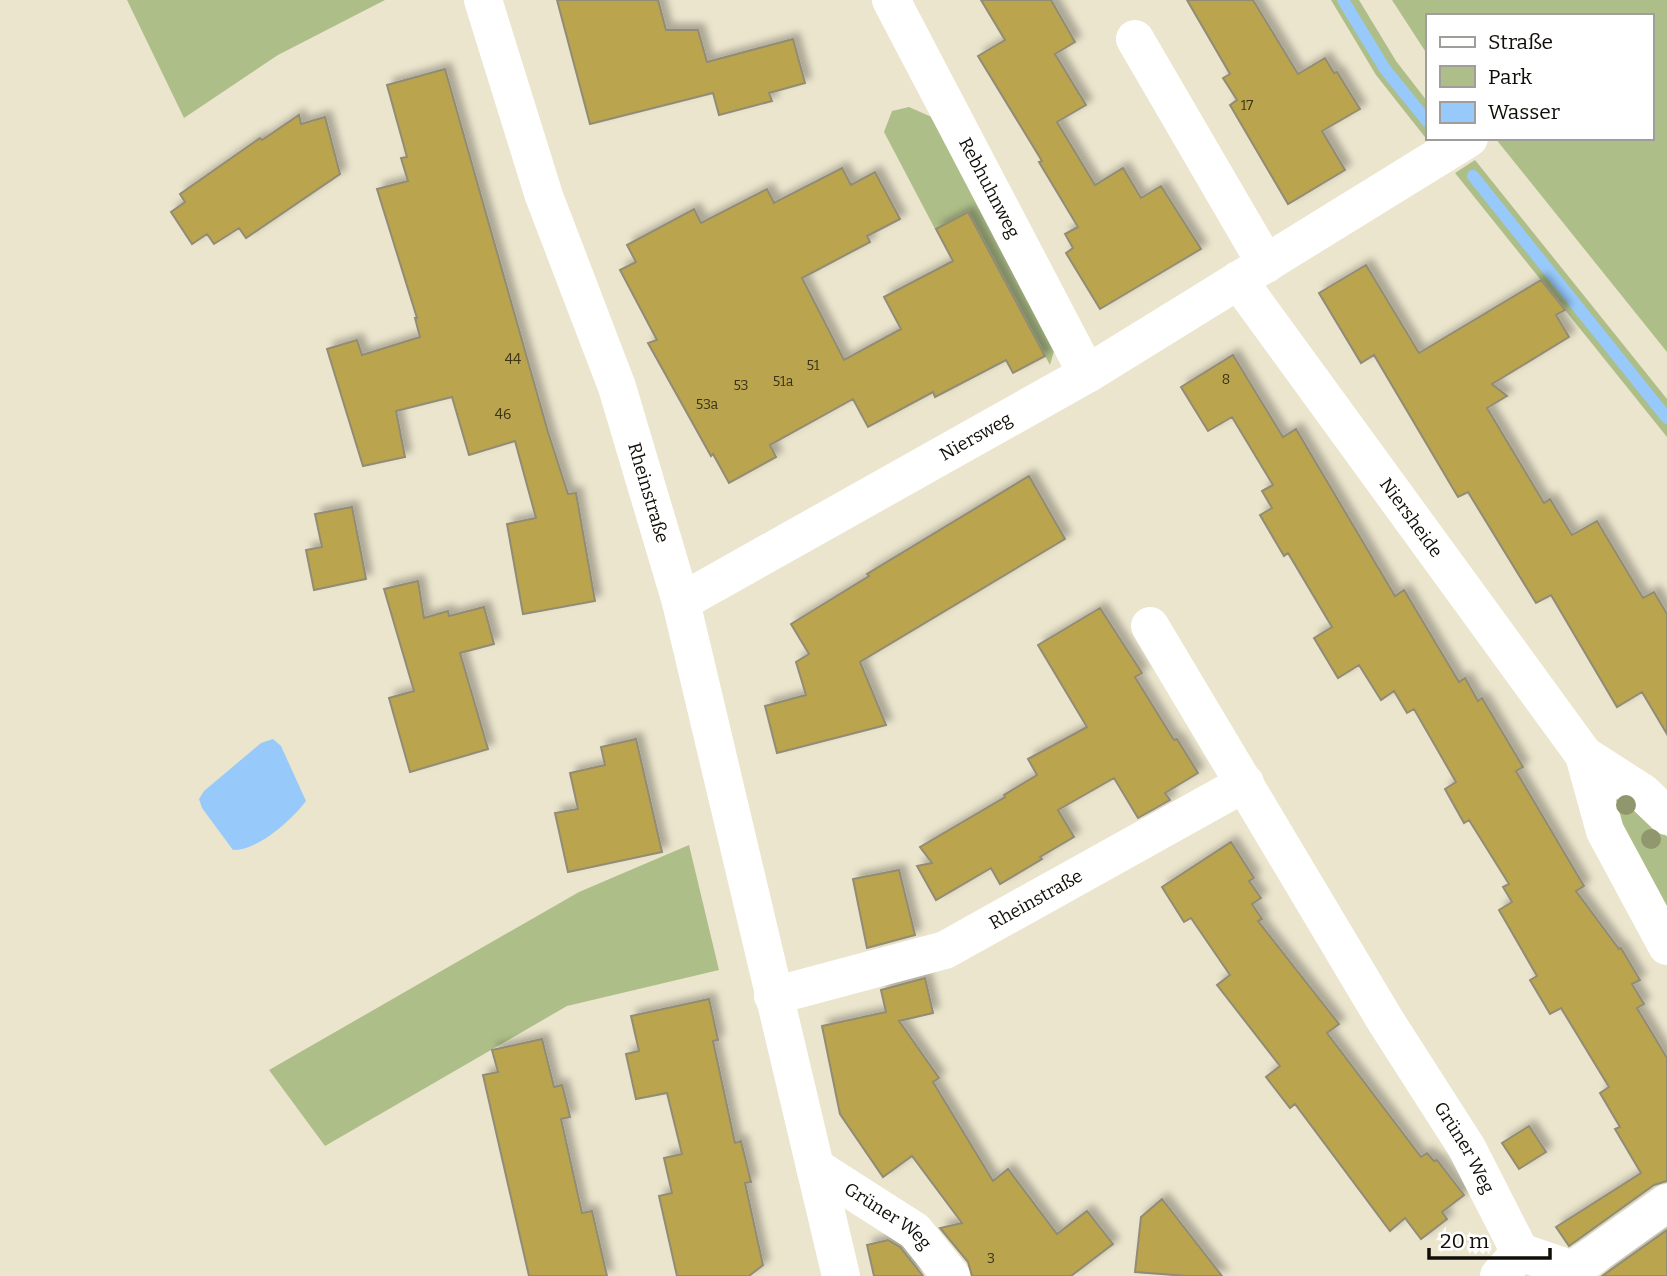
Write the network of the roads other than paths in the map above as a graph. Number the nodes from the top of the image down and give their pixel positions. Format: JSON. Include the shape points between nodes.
{"nodes":[{"id":1,"x":483,"y":0,"type":"edge"},
{"id":2,"x":891,"y":0,"type":"edge"},
{"id":3,"x":1135,"y":39,"type":"dead end"},
{"id":4,"x":1466,"y":140,"type":"edge"},
{"id":5,"x":1252,"y":272,"type":"junction"},
{"id":6,"x":1087,"y":374,"type":"junction"},
{"id":7,"x":681,"y":602,"type":"junction"},
{"id":8,"x":1150,"y":626,"type":"dead end"},
{"id":9,"x":1584,"y":755,"type":"junction"},
{"id":10,"x":1245,"y":783,"type":"junction"},
{"id":11,"x":1667,"y":816,"type":"edge"},
{"id":12,"x":1667,"y":946,"type":"edge"},
{"id":13,"x":773,"y":996,"type":"junction"},
{"id":14,"x":815,"y":1167,"type":"junction"},
{"id":15,"x":1667,"y":1203,"type":"edge"},
{"id":16,"x":1510,"y":1264,"type":"edge"},
{"id":17,"x":841,"y":1276,"type":"edge"},
{"id":18,"x":951,"y":1276,"type":"edge"}],
"edges":[{"from":1,"to":7,"type":"street","name":"Rheinstraße","via":[[544,196],[617,387]]},
{"from":2,"to":6,"type":"street","name":"Rebhuhnweg"},
{"from":3,"to":5,"type":"street"},
{"from":4,"to":5,"type":"street","name":"Niersweg"},
{"from":5,"to":6,"type":"street","name":"Niersweg"},
{"from":5,"to":9,"type":"street","name":"Niersheide"},
{"from":6,"to":7,"type":"street","name":"Niersweg"},
{"from":7,"to":13,"type":"street","name":"Rheinstraße"},
{"from":8,"to":10,"type":"street"},
{"from":9,"to":11,"type":"street","name":"Niersheide","via":[[1643,793]]},
{"from":9,"to":12,"type":"street","name":"Niersheide","via":[[1605,831]]},
{"from":10,"to":13,"type":"street","name":"Rheinstraße","via":[[945,950]]},
{"from":10,"to":16,"type":"street","name":"Grüner Weg","via":[[1385,1020],[1467,1148]]},
{"from":13,"to":14,"type":"street","name":"Rheinstraße"},
{"from":14,"to":17,"type":"street","name":"Rheinstraße"},
{"from":14,"to":18,"type":"street","name":"Grüner Weg","via":[[915,1231]]},
{"from":15,"to":16,"type":"street","via":[[1573,1269]]}]}
